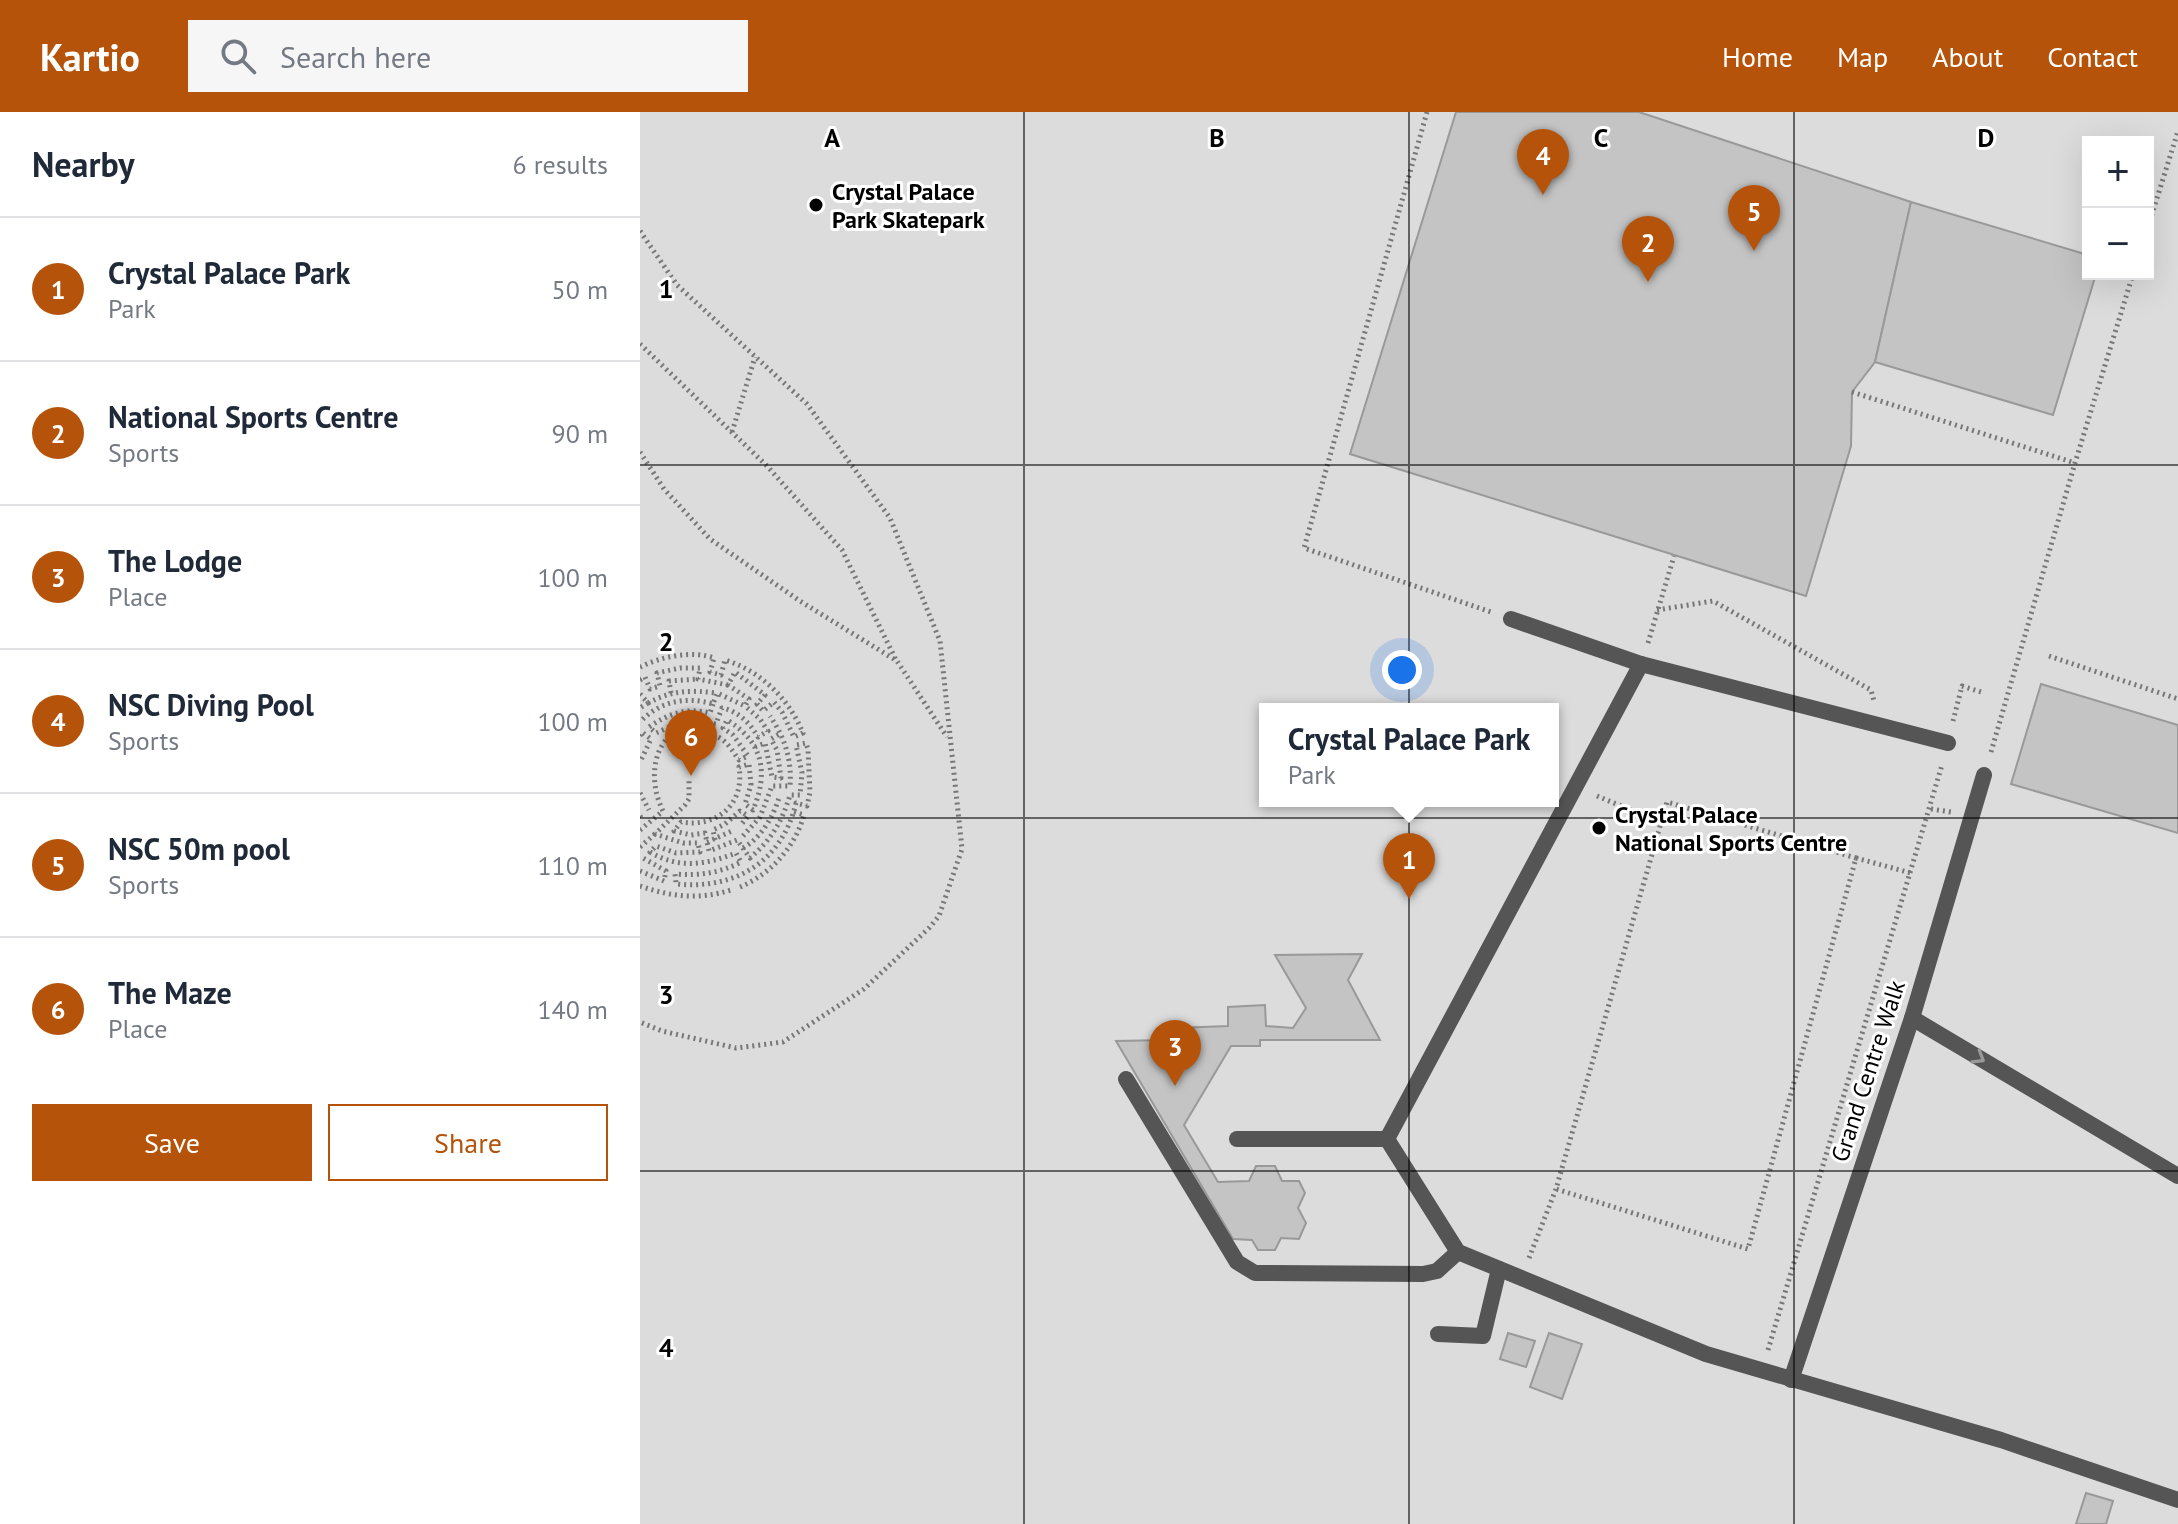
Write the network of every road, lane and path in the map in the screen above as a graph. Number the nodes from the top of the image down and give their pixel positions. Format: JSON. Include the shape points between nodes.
{"nodes":[{"id":1,"x":1427,"y":112,"type":"edge"},
{"id":2,"x":2178,"y":131,"type":"edge"},
{"id":3,"x":2154,"y":208,"type":"edge"},
{"id":4,"x":640,"y":235,"type":"edge"},
{"id":5,"x":2131,"y":280,"type":"edge"},
{"id":6,"x":640,"y":344,"type":"edge"},
{"id":7,"x":755,"y":357,"type":"junction"},
{"id":8,"x":1852,"y":392,"type":"dead end"},
{"id":9,"x":732,"y":432,"type":"junction"},
{"id":10,"x":640,"y":452,"type":"edge"},
{"id":11,"x":2075,"y":463,"type":"junction"},
{"id":12,"x":1674,"y":556,"type":"dead end"},
{"id":13,"x":1657,"y":610,"type":"junction"},
{"id":14,"x":1511,"y":619,"type":"joint"},
{"id":15,"x":2049,"y":656,"type":"dead end"},
{"id":16,"x":897,"y":661,"type":"junction"},
{"id":17,"x":1641,"y":664,"type":"junction"},
{"id":18,"x":640,"y":667,"type":"edge"},
{"id":19,"x":698,"y":679,"type":"junction"},
{"id":20,"x":640,"y":680,"type":"edge"},
{"id":21,"x":728,"y":685,"type":"junction"},
{"id":22,"x":671,"y":693,"type":"junction"},
{"id":23,"x":717,"y":693,"type":"junction"},
{"id":24,"x":640,"y":694,"type":"edge"},
{"id":25,"x":2178,"y":699,"type":"edge"},
{"id":26,"x":648,"y":703,"type":"junction"},
{"id":27,"x":713,"y":704,"type":"junction"},
{"id":28,"x":745,"y":706,"type":"junction"},
{"id":29,"x":640,"y":708,"type":"edge"},
{"id":30,"x":770,"y":716,"type":"dead end"},
{"id":31,"x":640,"y":721,"type":"edge"},
{"id":32,"x":1880,"y":726,"type":"junction"},
{"id":33,"x":781,"y":733,"type":"junction"},
{"id":34,"x":640,"y":736,"type":"edge"},
{"id":35,"x":949,"y":741,"type":"junction"},
{"id":36,"x":1948,"y":743,"type":"dead end"},
{"id":37,"x":755,"y":747,"type":"junction"},
{"id":38,"x":640,"y":762,"type":"edge"},
{"id":39,"x":1984,"y":775,"type":"joint"},
{"id":40,"x":689,"y":780,"type":"dead end"},
{"id":41,"x":1574,"y":787,"type":"junction"},
{"id":42,"x":640,"y":793,"type":"edge"},
{"id":43,"x":779,"y":798,"type":"dead end"},
{"id":44,"x":1931,"y":809,"type":"dead end"},
{"id":45,"x":649,"y":810,"type":"dead end"},
{"id":46,"x":794,"y":812,"type":"junction"},
{"id":47,"x":1660,"y":822,"type":"junction"},
{"id":48,"x":740,"y":826,"type":"dead end"},
{"id":49,"x":640,"y":830,"type":"edge"},
{"id":50,"x":732,"y":831,"type":"dead end"},
{"id":51,"x":655,"y":834,"type":"junction"},
{"id":52,"x":743,"y":836,"type":"dead end"},
{"id":53,"x":715,"y":840,"type":"junction"},
{"id":54,"x":707,"y":842,"type":"junction"},
{"id":55,"x":640,"y":847,"type":"edge"},
{"id":56,"x":743,"y":848,"type":"junction"},
{"id":57,"x":643,"y":858,"type":"dead end"},
{"id":58,"x":1856,"y":858,"type":"junction"},
{"id":59,"x":640,"y":871,"type":"edge"},
{"id":60,"x":1911,"y":873,"type":"junction"},
{"id":61,"x":640,"y":886,"type":"edge"},
{"id":62,"x":740,"y":887,"type":"dead end"},
{"id":63,"x":731,"y":890,"type":"dead end"},
{"id":64,"x":1912,"y":1018,"type":"junction"},
{"id":65,"x":640,"y":1022,"type":"edge"},
{"id":66,"x":1126,"y":1079,"type":"dead end"},
{"id":67,"x":1237,"y":1139,"type":"dead end"},
{"id":68,"x":1387,"y":1139,"type":"junction"},
{"id":69,"x":2178,"y":1176,"type":"edge"},
{"id":70,"x":1556,"y":1189,"type":"junction"},
{"id":71,"x":1458,"y":1252,"type":"junction"},
{"id":72,"x":1499,"y":1269,"type":"junction"},
{"id":73,"x":1521,"y":1278,"type":"junction"},
{"id":74,"x":1438,"y":1334,"type":"dead end"},
{"id":75,"x":1762,"y":1371,"type":"junction"},
{"id":76,"x":1791,"y":1380,"type":"junction"},
{"id":77,"x":2178,"y":1500,"type":"edge"}],
"edges":[{"from":1,"to":14,"type":"path","via":[[1304,548]]},
{"from":2,"to":3,"type":"path"},
{"from":4,"to":7,"type":"path","via":[[677,285]]},
{"from":5,"to":11,"type":"path"},
{"from":6,"to":9,"type":"path"},
{"from":7,"to":9,"type":"path"},
{"from":7,"to":35,"type":"path","via":[[807,404],[890,518],[940,641]]},
{"from":8,"to":11,"type":"path"},
{"from":9,"to":16,"type":"path","via":[[842,550]]},
{"from":10,"to":16,"type":"path","via":[[664,489],[710,539]]},
{"from":11,"to":39,"type":"path"},
{"from":12,"to":13,"type":"path"},
{"from":13,"to":17,"type":"path"},
{"from":13,"to":32,"type":"path","via":[[1713,601],[1871,690]]},
{"from":14,"to":17,"type":"lane"},
{"from":15,"to":25,"type":"path"},
{"from":16,"to":35,"type":"path"},
{"from":17,"to":32,"type":"lane"},
{"from":17,"to":41,"type":"lane"},
{"from":18,"to":21,"type":"path","via":[[665,658],[707,656],[714,658],[710,672],[721,675],[725,660],[731,662],[783,697],[803,733],[794,737],[774,702],[763,711],[757,704],[765,695],[735,672]]},
{"from":19,"to":20,"type":"path","via":[[700,668],[693,667],[657,673],[660,686],[650,689],[645,677]]},
{"from":19,"to":21,"type":"path"},
{"from":19,"to":22,"type":"path","via":[[669,681]]},
{"from":21,"to":28,"type":"path","via":[[749,699]]},
{"from":22,"to":23,"type":"path"},
{"from":22,"to":26,"type":"path"},
{"from":23,"to":27,"type":"path"},
{"from":23,"to":28,"type":"path"},
{"from":24,"to":26,"type":"path"},
{"from":26,"to":29,"type":"path"},
{"from":27,"to":28,"type":"path","via":[[710,713],[688,710],[649,727],[656,733],[682,721],[716,724],[722,708],[728,708],[758,737],[768,731]]},
{"from":27,"to":31,"type":"path","via":[[680,701],[655,709]]},
{"from":30,"to":33,"type":"path"},
{"from":32,"to":36,"type":"lane"},
{"from":33,"to":37,"type":"path","via":[[771,739],[781,778],[772,777],[765,743]]},
{"from":33,"to":52,"type":"path","via":[[790,760],[790,786],[772,786],[760,817]]},
{"from":34,"to":38,"type":"path","via":[[642,732],[651,739]]},
{"from":35,"to":65,"type":"path","via":[[962,849],[939,916],[864,989],[783,1042],[736,1048]]},
{"from":37,"to":49,"type":"path","via":[[727,720],[723,728],[748,756],[739,760],[718,737],[693,729],[663,739],[649,769],[652,791],[663,811]]},
{"from":37,"to":54,"type":"path","via":[[763,778],[753,810],[745,804],[751,785],[749,764],[739,767],[736,798],[721,816],[681,822],[674,831],[705,833]]},
{"from":39,"to":64,"type":"lane","name":"Grand Centre Walk"},
{"from":40,"to":51,"type":"path","via":[[689,799]]},
{"from":41,"to":47,"type":"path"},
{"from":41,"to":68,"type":"lane"},
{"from":42,"to":45,"type":"path"},
{"from":43,"to":56,"type":"path","via":[[766,826]]},
{"from":44,"to":60,"type":"path"},
{"from":46,"to":51,"type":"path","via":[[769,856],[718,882],[676,884],[675,874],[697,876],[730,868],[741,862],[736,853],[679,865],[650,852],[656,846],[676,853],[700,852],[698,843]]},
{"from":46,"to":56,"type":"path","via":[[796,803],[807,806],[810,792],[806,743],[796,745],[800,795],[790,795],[782,821],[761,848],[750,858]]},
{"from":46,"to":62,"type":"path","via":[[804,815],[786,852]]},
{"from":47,"to":58,"type":"path","via":[[1667,802]]},
{"from":47,"to":70,"type":"path"},
{"from":48,"to":53,"type":"path","via":[[748,816],[740,811],[713,830]]},
{"from":50,"to":53,"type":"path"},
{"from":51,"to":55,"type":"path"},
{"from":53,"to":54,"type":"path"},
{"from":54,"to":56,"type":"path","via":[[709,851],[737,840]]},
{"from":57,"to":59,"type":"path","via":[[666,874],[664,881]]},
{"from":58,"to":60,"type":"path"},
{"from":58,"to":70,"type":"path","via":[[1748,1249]]},
{"from":60,"to":75,"type":"path"},
{"from":61,"to":63,"type":"path","via":[[687,897]]},
{"from":64,"to":69,"type":"lane","one_way":true},
{"from":64,"to":76,"type":"lane","name":"Grand Centre Walk"},
{"from":66,"to":71,"type":"lane","via":[[1237,1262],[1255,1273],[1423,1274],[1437,1271]]},
{"from":67,"to":68,"type":"lane"},
{"from":68,"to":71,"type":"lane"},
{"from":70,"to":73,"type":"path"},
{"from":71,"to":72,"type":"lane"},
{"from":72,"to":73,"type":"lane"},
{"from":72,"to":74,"type":"lane","via":[[1483,1336]]},
{"from":73,"to":75,"type":"lane","via":[[1706,1354]]},
{"from":75,"to":76,"type":"lane"},
{"from":76,"to":77,"type":"lane","via":[[2001,1440]]}]}
